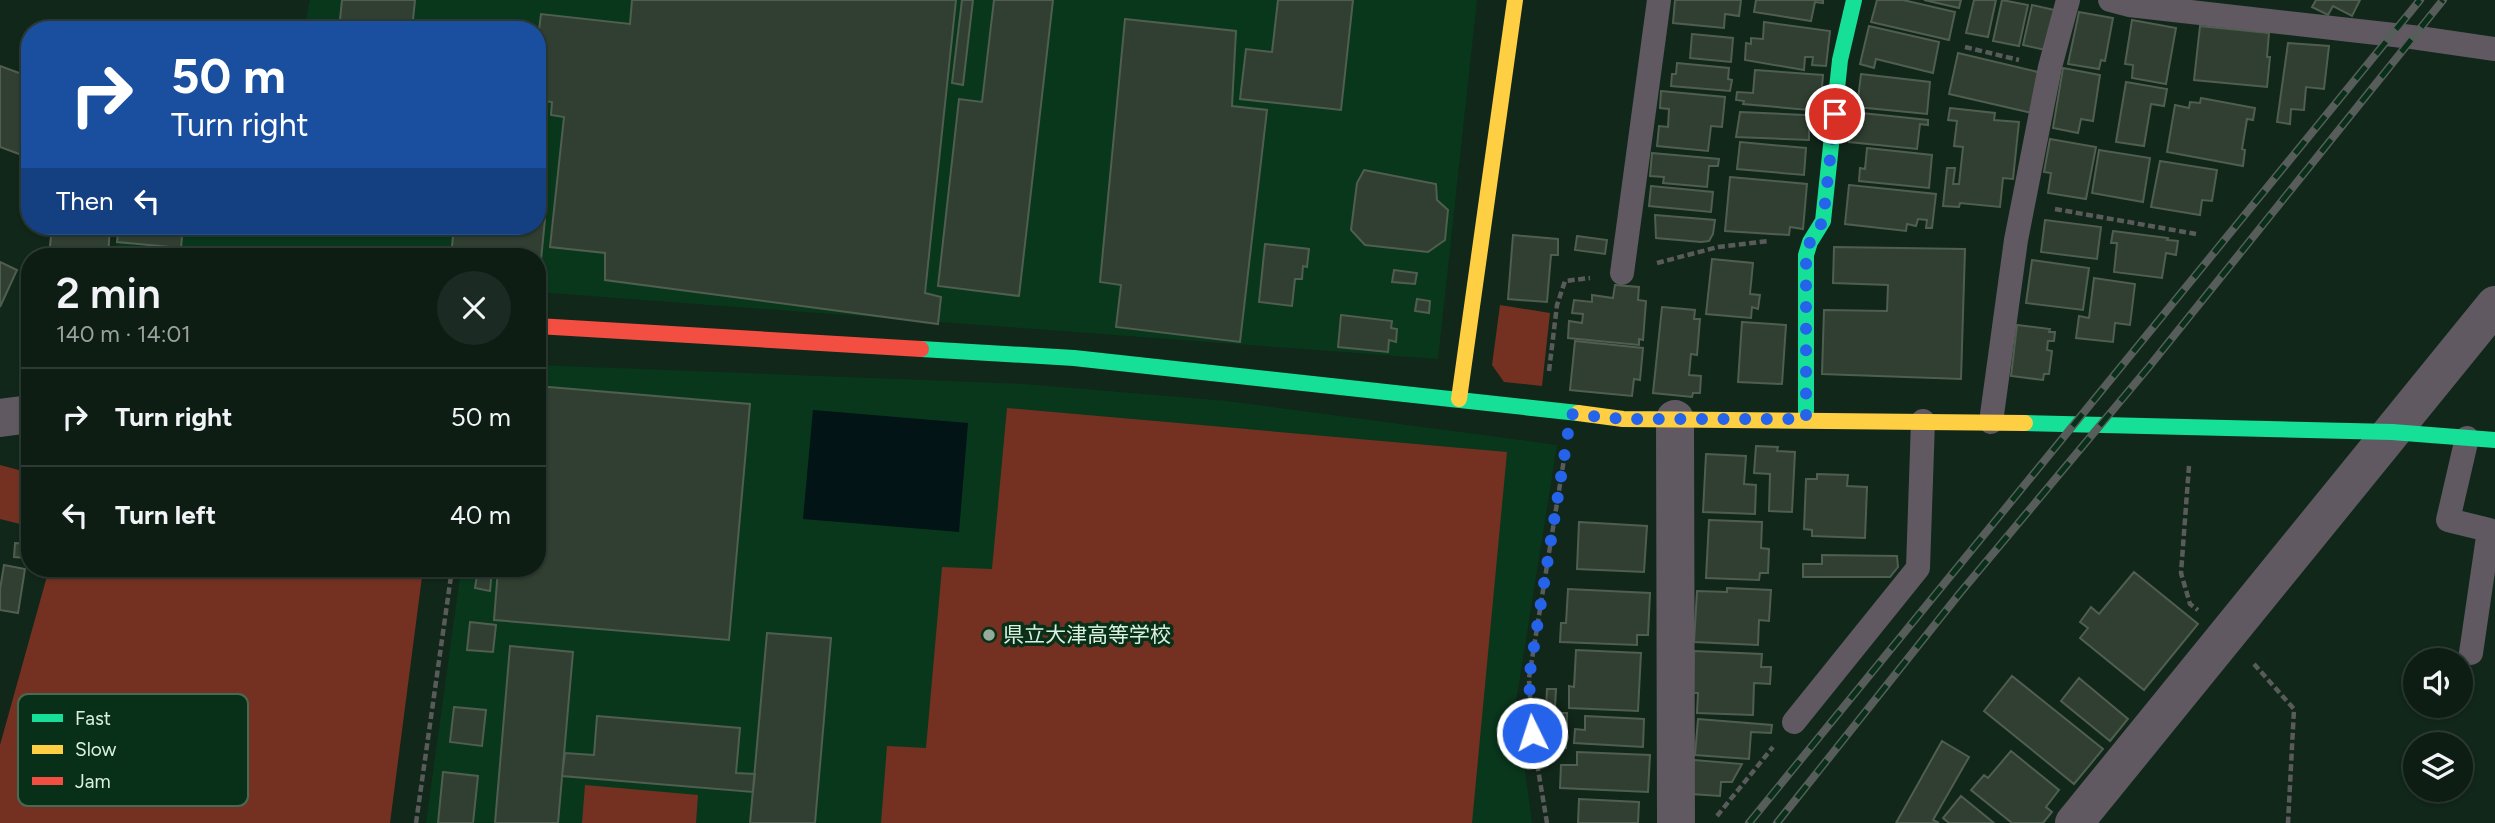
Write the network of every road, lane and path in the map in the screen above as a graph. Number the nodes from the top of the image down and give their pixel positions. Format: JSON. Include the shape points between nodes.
{"nodes":[{"id":1,"x":1515,"y":0,"type":"edge"},
{"id":2,"x":1659,"y":0,"type":"edge"},
{"id":3,"x":1854,"y":0,"type":"edge"},
{"id":4,"x":2068,"y":0,"type":"edge"},
{"id":5,"x":2110,"y":0,"type":"edge"},
{"id":6,"x":1965,"y":47,"type":"dead end"},
{"id":7,"x":2495,"y":49,"type":"edge"},
{"id":8,"x":2050,"y":67,"type":"junction"},
{"id":9,"x":2023,"y":203,"type":"junction"},
{"id":10,"x":2196,"y":234,"type":"dead end"},
{"id":11,"x":1622,"y":273,"type":"dead end"},
{"id":12,"x":2495,"y":305,"type":"edge"},
{"id":13,"x":546,"y":327,"type":"edge"},
{"id":14,"x":1459,"y":399,"type":"junction"},
{"id":15,"x":1571,"y":414,"type":"junction"},
{"id":16,"x":21,"y":415,"type":"edge"},
{"id":17,"x":0,"y":418,"type":"edge"},
{"id":18,"x":1675,"y":419,"type":"junction"},
{"id":19,"x":1806,"y":419,"type":"junction"},
{"id":20,"x":1923,"y":421,"type":"junction"},
{"id":21,"x":1991,"y":422,"type":"junction"},
{"id":22,"x":2192,"y":427,"type":"junction"},
{"id":23,"x":2392,"y":432,"type":"junction"},
{"id":24,"x":2466,"y":438,"type":"junction"},
{"id":25,"x":2495,"y":440,"type":"edge"},
{"id":26,"x":451,"y":577,"type":"edge"},
{"id":27,"x":2227,"y":634,"type":"junction"},
{"id":28,"x":2472,"y":648,"type":"edge"},
{"id":29,"x":1794,"y":722,"type":"joint"},
{"id":30,"x":416,"y":823,"type":"edge"},
{"id":31,"x":1548,"y":823,"type":"edge"},
{"id":32,"x":1676,"y":823,"type":"edge"},
{"id":33,"x":1711,"y":823,"type":"edge"},
{"id":34,"x":2074,"y":823,"type":"edge"},
{"id":35,"x":2287,"y":823,"type":"edge"}],
"edges":[{"from":1,"to":14,"type":"street"},
{"from":2,"to":11,"type":"lane"},
{"from":3,"to":19,"type":"street","via":[[1840,60],[1823,221],[1806,255]]},
{"from":4,"to":8,"type":"lane"},
{"from":5,"to":7,"type":"lane"},
{"from":6,"to":8,"type":"path"},
{"from":8,"to":9,"type":"lane"},
{"from":9,"to":10,"type":"path"},
{"from":9,"to":21,"type":"lane"},
{"from":12,"to":23,"type":"street"},
{"from":13,"to":14,"type":"street","via":[[1074,358]]},
{"from":14,"to":15,"type":"street"},
{"from":15,"to":18,"type":"street"},
{"from":15,"to":31,"type":"path","via":[[1529,678],[1532,733]]},
{"from":16,"to":17,"type":"street"},
{"from":18,"to":19,"type":"street"},
{"from":18,"to":32,"type":"street"},
{"from":19,"to":20,"type":"street"},
{"from":20,"to":21,"type":"street"},
{"from":20,"to":29,"type":"lane","via":[[1918,568]]},
{"from":21,"to":22,"type":"street"},
{"from":22,"to":23,"type":"street"},
{"from":22,"to":27,"type":"path","via":[[2181,573],[2190,604]]},
{"from":23,"to":24,"type":"street"},
{"from":23,"to":27,"type":"street"},
{"from":24,"to":25,"type":"street"},
{"from":24,"to":28,"type":"lane","via":[[2448,520],[2490,530]]},
{"from":26,"to":30,"type":"path"},
{"from":27,"to":34,"type":"street"},
{"from":27,"to":35,"type":"path","via":[[2294,709]]},
{"from":29,"to":33,"type":"path"}]}
